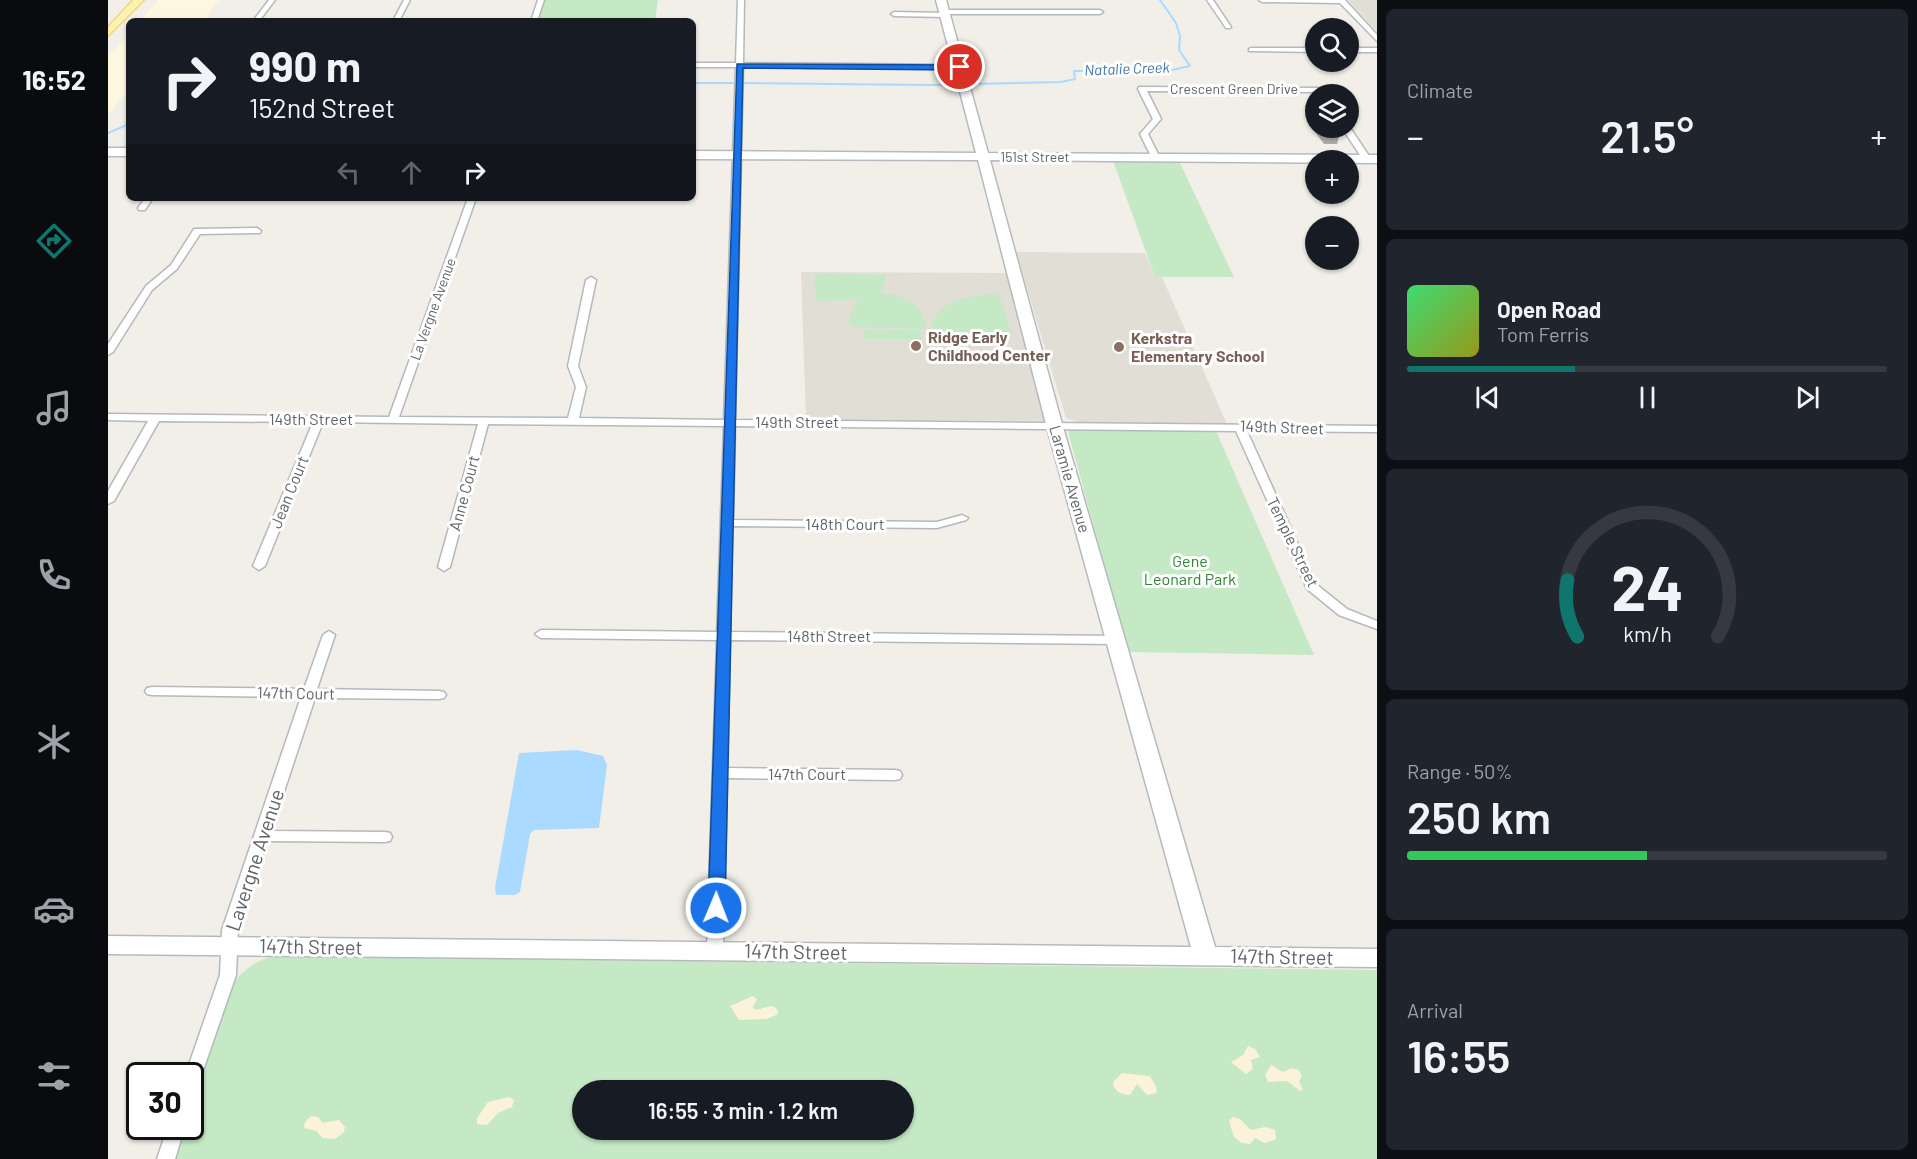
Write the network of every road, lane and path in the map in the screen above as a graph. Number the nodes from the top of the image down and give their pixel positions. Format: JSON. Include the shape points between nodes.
{"nodes":[{"id":1,"x":139,"y":0,"type":"edge"},
{"id":2,"x":272,"y":0,"type":"edge"},
{"id":3,"x":407,"y":0,"type":"edge"},
{"id":4,"x":541,"y":0,"type":"edge"},
{"id":5,"x":741,"y":0,"type":"edge"},
{"id":6,"x":941,"y":0,"type":"edge"},
{"id":7,"x":1210,"y":0,"type":"edge"},
{"id":8,"x":1262,"y":0,"type":"edge"},
{"id":9,"x":1341,"y":0,"type":"edge"},
{"id":10,"x":1100,"y":12,"type":"dead end"},
{"id":11,"x":894,"y":14,"type":"dead end"},
{"id":12,"x":946,"y":14,"type":"junction"},
{"id":13,"x":258,"y":18,"type":"edge"},
{"id":14,"x":398,"y":18,"type":"edge"},
{"id":15,"x":535,"y":18,"type":"edge"},
{"id":16,"x":1228,"y":27,"type":"dead end"},
{"id":17,"x":108,"y":33,"type":"edge"},
{"id":18,"x":1377,"y":39,"type":"edge"},
{"id":19,"x":1251,"y":50,"type":"dead end"},
{"id":20,"x":1305,"y":50,"type":"edge"},
{"id":21,"x":1359,"y":50,"type":"edge"},
{"id":22,"x":1377,"y":50,"type":"edge"},
{"id":23,"x":696,"y":66,"type":"edge"},
{"id":24,"x":739,"y":66,"type":"junction"},
{"id":25,"x":960,"y":67,"type":"junction"},
{"id":26,"x":1305,"y":90,"type":"edge"},
{"id":27,"x":1354,"y":138,"type":"edge"},
{"id":28,"x":108,"y":152,"type":"edge"},
{"id":29,"x":126,"y":152,"type":"edge"},
{"id":30,"x":696,"y":155,"type":"edge"},
{"id":31,"x":737,"y":156,"type":"junction"},
{"id":32,"x":981,"y":157,"type":"junction"},
{"id":33,"x":1156,"y":158,"type":"junction"},
{"id":34,"x":1372,"y":159,"type":"edge"},
{"id":35,"x":147,"y":201,"type":"edge"},
{"id":36,"x":471,"y":201,"type":"edge"},
{"id":37,"x":142,"y":207,"type":"dead end"},
{"id":38,"x":257,"y":231,"type":"dead end"},
{"id":39,"x":591,"y":280,"type":"dead end"},
{"id":40,"x":108,"y":352,"type":"edge"},
{"id":41,"x":108,"y":417,"type":"edge"},
{"id":42,"x":155,"y":418,"type":"junction"},
{"id":43,"x":319,"y":419,"type":"junction"},
{"id":44,"x":393,"y":419,"type":"junction"},
{"id":45,"x":484,"y":420,"type":"junction"},
{"id":46,"x":573,"y":421,"type":"junction"},
{"id":47,"x":730,"y":422,"type":"junction"},
{"id":48,"x":1054,"y":424,"type":"junction"},
{"id":49,"x":1240,"y":428,"type":"junction"},
{"id":50,"x":1377,"y":429,"type":"edge"},
{"id":51,"x":108,"y":501,"type":"edge"},
{"id":52,"x":962,"y":518,"type":"dead end"},
{"id":53,"x":728,"y":523,"type":"junction"},
{"id":54,"x":259,"y":566,"type":"dead end"},
{"id":55,"x":444,"y":567,"type":"dead end"},
{"id":56,"x":1377,"y":625,"type":"edge"},
{"id":57,"x":541,"y":634,"type":"dead end"},
{"id":58,"x":329,"y":635,"type":"dead end"},
{"id":59,"x":723,"y":636,"type":"junction"},
{"id":60,"x":1117,"y":640,"type":"junction"},
{"id":61,"x":152,"y":691,"type":"dead end"},
{"id":62,"x":310,"y":694,"type":"junction"},
{"id":63,"x":439,"y":695,"type":"dead end"},
{"id":64,"x":719,"y":773,"type":"junction"},
{"id":65,"x":895,"y":774,"type":"dead end"},
{"id":66,"x":261,"y":836,"type":"junction"},
{"id":67,"x":385,"y":837,"type":"dead end"},
{"id":68,"x":108,"y":945,"type":"edge"},
{"id":69,"x":230,"y":946,"type":"junction"},
{"id":70,"x":715,"y":951,"type":"junction"},
{"id":71,"x":1206,"y":957,"type":"junction"},
{"id":72,"x":1377,"y":958,"type":"edge"},
{"id":73,"x":198,"y":1062,"type":"edge"},
{"id":74,"x":172,"y":1140,"type":"edge"},
{"id":75,"x":166,"y":1159,"type":"edge"}],
"edges":[{"from":1,"to":17,"type":"main road"},
{"from":2,"to":13,"type":"street"},
{"from":3,"to":14,"type":"street"},
{"from":4,"to":15,"type":"street"},
{"from":5,"to":24,"type":"street"},
{"from":6,"to":12,"type":"street","name":"Laramie Avenue"},
{"from":7,"to":16,"type":"street"},
{"from":8,"to":9,"type":"street"},
{"from":9,"to":18,"type":"street"},
{"from":10,"to":12,"type":"street"},
{"from":11,"to":12,"type":"street"},
{"from":12,"to":25,"type":"street","name":"Laramie Avenue"},
{"from":19,"to":20,"type":"street"},
{"from":21,"to":22,"type":"street"},
{"from":23,"to":24,"type":"street"},
{"from":24,"to":25,"type":"street"},
{"from":24,"to":31,"type":"street"},
{"from":25,"to":32,"type":"street","name":"Laramie Avenue"},
{"from":26,"to":33,"type":"street","name":"Crescent Green Drive","via":[[1142,89],[1157,119],[1144,134]]},
{"from":27,"to":34,"type":"street"},
{"from":28,"to":29,"type":"street"},
{"from":30,"to":31,"type":"street","name":"151st Street"},
{"from":31,"to":32,"type":"street","name":"151st Street"},
{"from":31,"to":47,"type":"street"},
{"from":32,"to":33,"type":"street","name":"151st Street"},
{"from":32,"to":48,"type":"street","name":"Laramie Avenue"},
{"from":33,"to":34,"type":"street","name":"151st Street"},
{"from":35,"to":37,"type":"street"},
{"from":36,"to":44,"type":"street","name":"La Vergne Avenue"},
{"from":38,"to":40,"type":"street","via":[[197,231],[174,267],[149,288]]},
{"from":39,"to":46,"type":"street","via":[[573,366],[581,387]]},
{"from":41,"to":42,"type":"street","name":"149th Street"},
{"from":42,"to":43,"type":"street","name":"149th Street"},
{"from":42,"to":51,"type":"street"},
{"from":43,"to":44,"type":"street","name":"149th Street"},
{"from":43,"to":54,"type":"street","name":"Jean Court"},
{"from":44,"to":45,"type":"street","name":"149th Street"},
{"from":45,"to":46,"type":"street","name":"149th Street"},
{"from":45,"to":55,"type":"street","name":"Anne Court"},
{"from":46,"to":47,"type":"street","name":"149th Street"},
{"from":47,"to":48,"type":"street","name":"149th Street"},
{"from":47,"to":53,"type":"street"},
{"from":48,"to":49,"type":"street","name":"149th Street"},
{"from":48,"to":60,"type":"street","name":"Laramie Avenue"},
{"from":49,"to":50,"type":"street","name":"149th Street"},
{"from":49,"to":56,"type":"street","name":"Temple Street","via":[[1311,586],[1343,612]]},
{"from":52,"to":53,"type":"street","name":"148th Court","via":[[937,525]]},
{"from":53,"to":59,"type":"street"},
{"from":57,"to":59,"type":"street","name":"148th Street"},
{"from":58,"to":62,"type":"street","name":"Lavergne Avenue"},
{"from":59,"to":60,"type":"street","name":"148th Street"},
{"from":59,"to":64,"type":"street"},
{"from":60,"to":71,"type":"street","name":"Laramie Avenue"},
{"from":61,"to":62,"type":"street","name":"147th Court"},
{"from":62,"to":63,"type":"street","name":"147th Court"},
{"from":62,"to":66,"type":"street","name":"Lavergne Avenue"},
{"from":64,"to":65,"type":"street","name":"147th Court"},
{"from":64,"to":70,"type":"street"},
{"from":66,"to":67,"type":"street"},
{"from":66,"to":69,"type":"street","name":"Lavergne Avenue","via":[[230,930]]},
{"from":68,"to":69,"type":"street","name":"147th Street"},
{"from":69,"to":70,"type":"street","name":"147th Street"},
{"from":69,"to":73,"type":"street","name":"Lavergne Avenue","via":[[228,975]]},
{"from":70,"to":71,"type":"street","name":"147th Street"},
{"from":71,"to":72,"type":"street","name":"147th Street"},
{"from":74,"to":75,"type":"street"}]}
